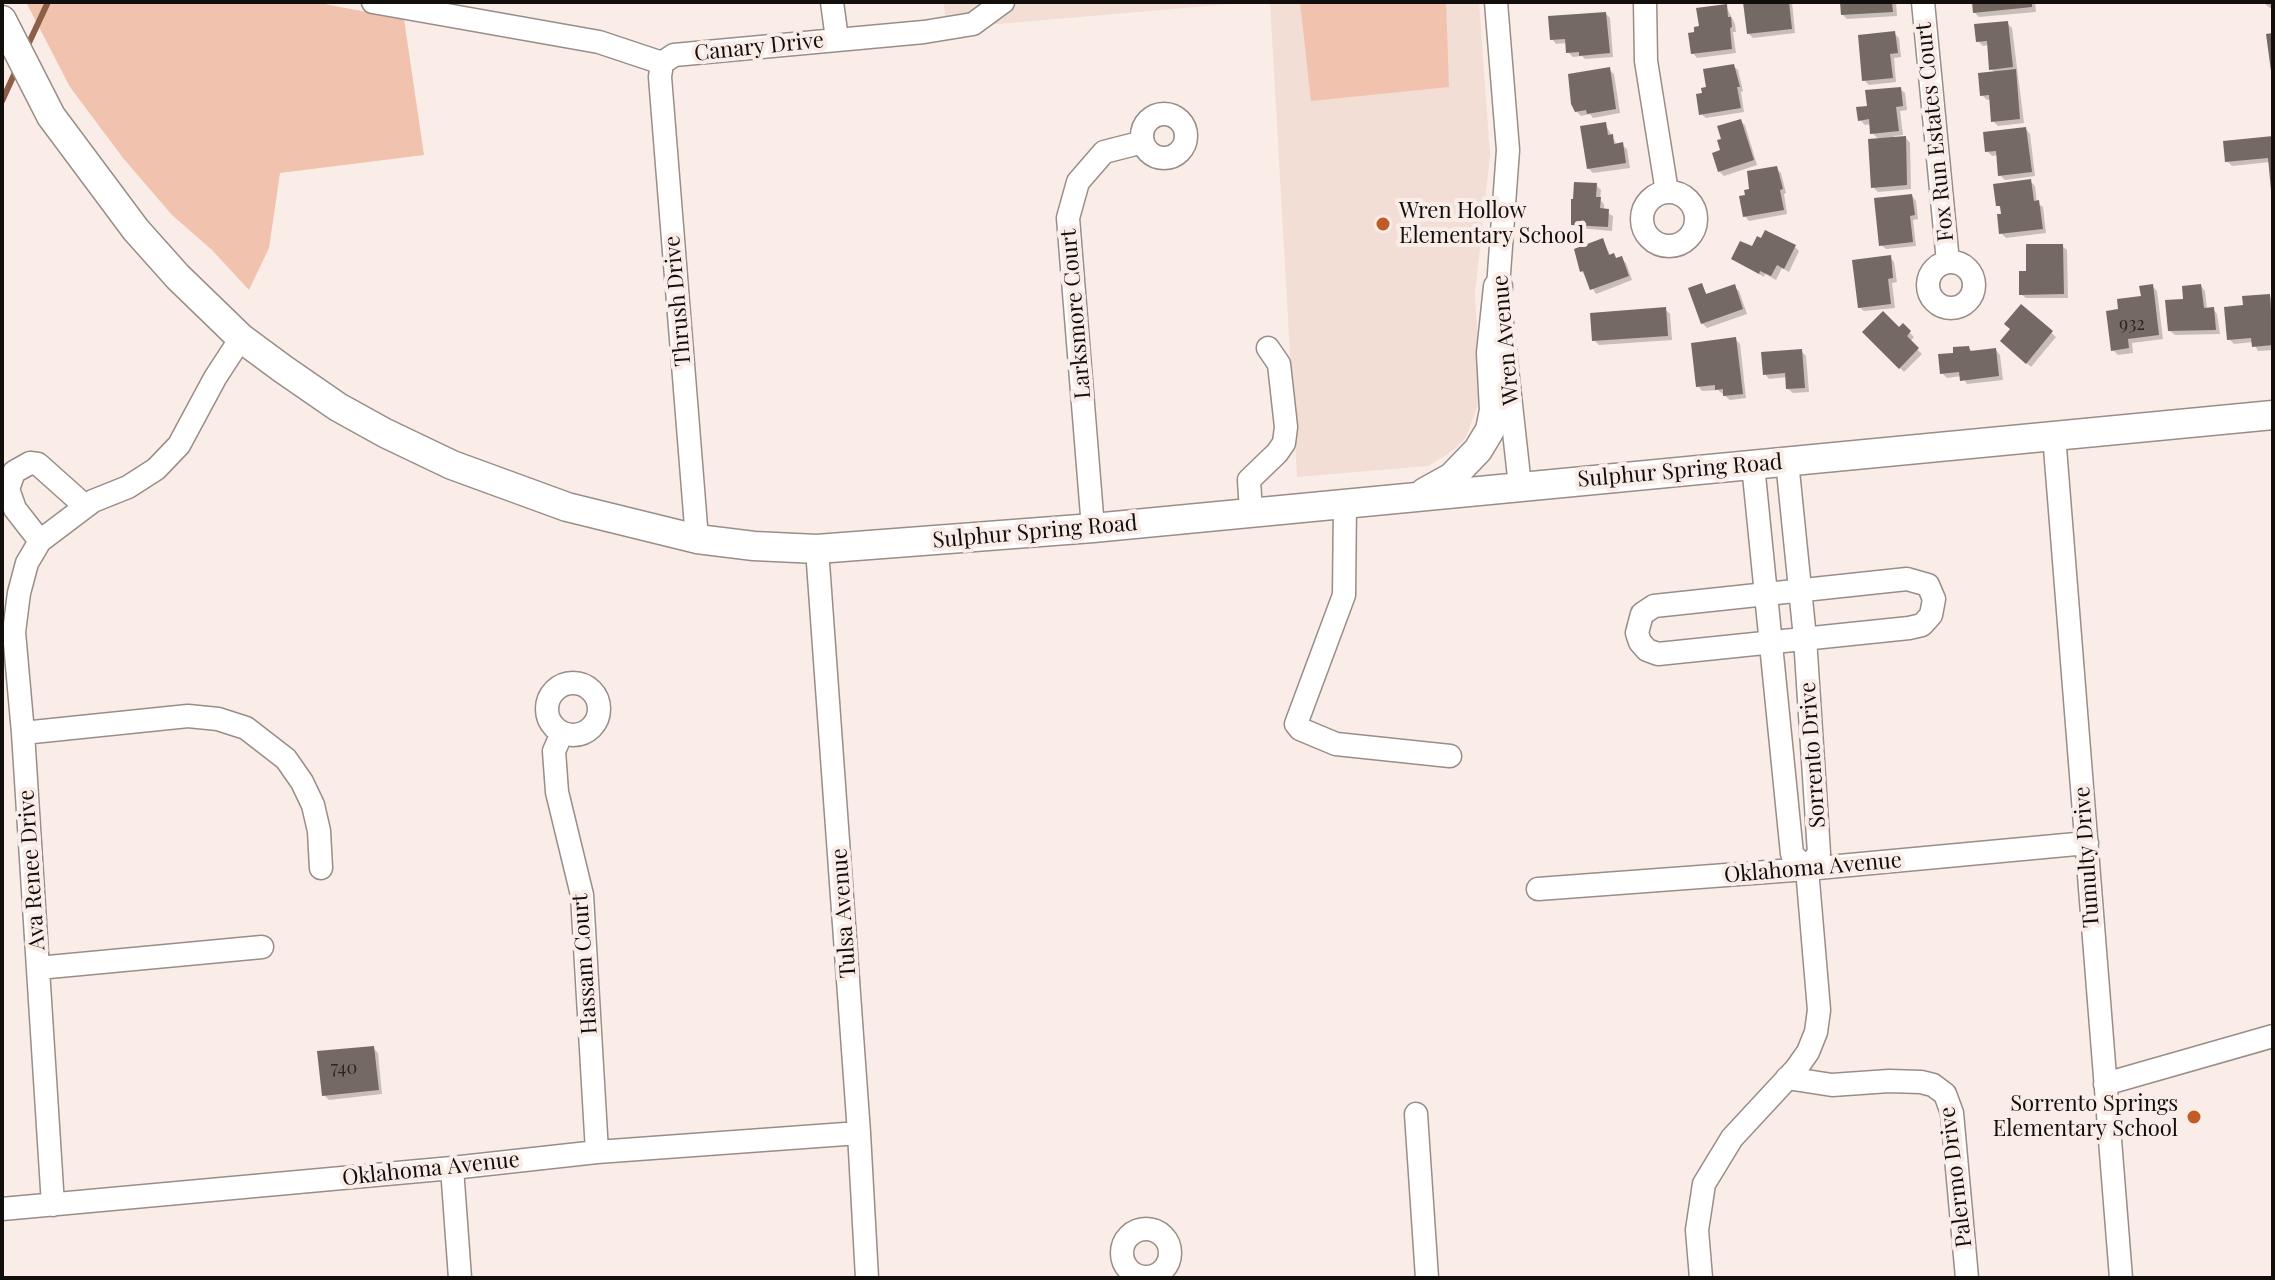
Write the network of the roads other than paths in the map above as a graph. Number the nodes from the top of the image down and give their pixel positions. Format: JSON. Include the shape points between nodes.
{"nodes":[{"id":1,"x":373,"y":2,"type":"edge"},
{"id":2,"x":832,"y":2,"type":"edge"},
{"id":3,"x":1003,"y":2,"type":"edge"},
{"id":4,"x":1496,"y":2,"type":"edge"},
{"id":5,"x":1645,"y":2,"type":"edge"},
{"id":6,"x":1923,"y":2,"type":"edge"},
{"id":7,"x":2,"y":20,"type":"edge"},
{"id":8,"x":837,"y":39,"type":"junction"},
{"id":9,"x":662,"y":63,"type":"junction"},
{"id":10,"x":1143,"y":142,"type":"dead end"},
{"id":11,"x":1667,"y":192,"type":"dead end"},
{"id":12,"x":1948,"y":262,"type":"dead end"},
{"id":13,"x":1498,"y":287,"type":"junction"},
{"id":14,"x":241,"y":338,"type":"junction"},
{"id":15,"x":1268,"y":348,"type":"dead end"},
{"id":16,"x":2273,"y":415,"type":"edge"},
{"id":17,"x":2054,"y":435,"type":"junction"},
{"id":18,"x":1787,"y":461,"type":"junction"},
{"id":19,"x":1753,"y":465,"type":"junction"},
{"id":20,"x":1520,"y":486,"type":"junction"},
{"id":21,"x":1419,"y":496,"type":"junction"},
{"id":22,"x":1345,"y":503,"type":"junction"},
{"id":23,"x":85,"y":506,"type":"junction"},
{"id":24,"x":1251,"y":512,"type":"junction"},
{"id":25,"x":1093,"y":528,"type":"junction"},
{"id":26,"x":697,"y":539,"type":"junction"},
{"id":27,"x":40,"y":541,"type":"junction"},
{"id":28,"x":817,"y":549,"type":"junction"},
{"id":29,"x":1799,"y":590,"type":"junction"},
{"id":30,"x":1766,"y":593,"type":"junction"},
{"id":31,"x":1805,"y":638,"type":"junction"},
{"id":32,"x":1770,"y":643,"type":"junction"},
{"id":33,"x":23,"y":733,"type":"junction"},
{"id":34,"x":562,"y":733,"type":"dead end"},
{"id":35,"x":1450,"y":756,"type":"dead end"},
{"id":36,"x":2087,"y":843,"type":"junction"},
{"id":37,"x":321,"y":868,"type":"dead end"},
{"id":38,"x":1807,"y":869,"type":"junction"},
{"id":39,"x":1538,"y":889,"type":"dead end"},
{"id":40,"x":262,"y":947,"type":"dead end"},
{"id":41,"x":38,"y":968,"type":"junction"},
{"id":42,"x":2273,"y":1036,"type":"edge"},
{"id":43,"x":1787,"y":1078,"type":"junction"},
{"id":44,"x":2105,"y":1084,"type":"junction"},
{"id":45,"x":1416,"y":1114,"type":"dead end"},
{"id":46,"x":859,"y":1133,"type":"junction"},
{"id":47,"x":597,"y":1152,"type":"junction"},
{"id":48,"x":452,"y":1168,"type":"junction"},
{"id":49,"x":53,"y":1205,"type":"junction"},
{"id":50,"x":2,"y":1209,"type":"edge"},
{"id":51,"x":460,"y":1278,"type":"edge"},
{"id":52,"x":867,"y":1278,"type":"edge"},
{"id":53,"x":1427,"y":1278,"type":"edge"},
{"id":54,"x":1701,"y":1278,"type":"edge"},
{"id":55,"x":1967,"y":1278,"type":"edge"},
{"id":56,"x":2121,"y":1278,"type":"edge"}],
"edges":[{"from":1,"to":9,"type":"street","name":"Canary Drive","via":[[599,42]]},
{"from":2,"to":8,"type":"street"},
{"from":3,"to":8,"type":"street","name":"Canary Drive","via":[[973,24]]},
{"from":4,"to":13,"type":"street","name":"Wren Avenue","via":[[1508,150]]},
{"from":5,"to":11,"type":"street","via":[[1646,61]]},
{"from":6,"to":12,"type":"street","name":"Fox Run Estates Court"},
{"from":7,"to":14,"type":"main road","name":"Sulphur Spring Road","via":[[51,116],[136,230]]},
{"from":8,"to":9,"type":"street","name":"Canary Drive","via":[[674,55]]},
{"from":9,"to":26,"type":"street","name":"Thrush Drive"},
{"from":10,"to":25,"type":"street","name":"Larksmore Court","via":[[1104,152],[1078,182],[1068,218]]},
{"from":13,"to":20,"type":"street","name":"Wren Avenue"},
{"from":13,"to":21,"type":"main road","via":[[1490,430],[1452,477]]},
{"from":14,"to":23,"type":"street","name":"Ava Renee Drive","via":[[179,445],[156,469]]},
{"from":14,"to":26,"type":"main road","name":"Sulphur Spring Road","via":[[338,407],[452,465],[567,507]]},
{"from":15,"to":24,"type":"street","via":[[1279,364],[1286,427],[1284,443],[1249,480]]},
{"from":16,"to":17,"type":"main road","name":"Sulphur Spring Road"},
{"from":17,"to":18,"type":"main road","name":"Sulphur Spring Road"},
{"from":17,"to":36,"type":"street","name":"Tumulty Drive"},
{"from":18,"to":19,"type":"main road","name":"Sulphur Spring Road"},
{"from":18,"to":29,"type":"street","name":"Sorrento Drive"},
{"from":19,"to":20,"type":"main road","name":"Sulphur Spring Road"},
{"from":19,"to":30,"type":"street","name":"Sorrento Drive"},
{"from":20,"to":21,"type":"main road","name":"Sulphur Spring Road"},
{"from":21,"to":22,"type":"main road","name":"Sulphur Spring Road"},
{"from":22,"to":24,"type":"main road","name":"Sulphur Spring Road"},
{"from":22,"to":35,"type":"street","via":[[1344,595],[1296,724],[1336,744]]},
{"from":23,"to":27,"type":"street","name":"Ava Renee Drive"},
{"from":23,"to":27,"type":"street","via":[[38,464],[14,472],[8,489],[15,509]]},
{"from":24,"to":25,"type":"main road","name":"Sulphur Spring Road"},
{"from":25,"to":28,"type":"main road","name":"Sulphur Spring Road"},
{"from":26,"to":28,"type":"main road","name":"Sulphur Spring Road"},
{"from":27,"to":33,"type":"street","name":"Ava Renee Drive","via":[[27,563],[14,632]]},
{"from":28,"to":46,"type":"street","name":"Tulsa Avenue"},
{"from":29,"to":30,"type":"street"},
{"from":29,"to":31,"type":"street","name":"Sorrento Drive"},
{"from":29,"to":31,"type":"street","via":[[1907,579],[1928,585],[1934,599],[1922,625]]},
{"from":30,"to":32,"type":"street","name":"Sorrento Drive"},
{"from":30,"to":32,"type":"street","via":[[1654,606],[1642,614],[1637,633],[1647,650],[1658,654]]},
{"from":31,"to":32,"type":"street"},
{"from":31,"to":38,"type":"street","name":"Sorrento Drive","via":[[1819,853]]},
{"from":32,"to":38,"type":"street","name":"Sorrento Drive","via":[[1792,854]]},
{"from":33,"to":37,"type":"street","via":[[188,716],[246,728],[286,759],[302,782],[319,831]]},
{"from":33,"to":41,"type":"street","name":"Ava Renee Drive"},
{"from":34,"to":47,"type":"street","name":"Hassam Court","via":[[554,751],[557,792],[582,895]]},
{"from":36,"to":38,"type":"street","name":"Oklahoma Avenue"},
{"from":36,"to":44,"type":"street","name":"Tumulty Drive"},
{"from":38,"to":39,"type":"street","name":"Oklahoma Avenue"},
{"from":38,"to":43,"type":"street","name":"Sorrento Drive","via":[[1819,1010],[1808,1052]]},
{"from":40,"to":41,"type":"street"},
{"from":41,"to":49,"type":"street","name":"Ava Renee Drive"},
{"from":42,"to":44,"type":"street"},
{"from":43,"to":54,"type":"street","name":"Sorrento Drive","via":[[1732,1138],[1704,1184],[1697,1230]]},
{"from":43,"to":55,"type":"street","name":"Palermo Drive","via":[[1832,1085],[1921,1082],[1945,1094],[1952,1113]]},
{"from":44,"to":56,"type":"street","name":"Tumulty Drive"},
{"from":45,"to":53,"type":"street"},
{"from":46,"to":47,"type":"street","name":"Oklahoma Avenue"},
{"from":46,"to":52,"type":"street","name":"Tulsa Avenue"},
{"from":47,"to":48,"type":"street","name":"Oklahoma Avenue"},
{"from":48,"to":49,"type":"street","name":"Oklahoma Avenue"},
{"from":48,"to":51,"type":"street"},
{"from":49,"to":50,"type":"street","name":"Oklahoma Avenue"}]}
